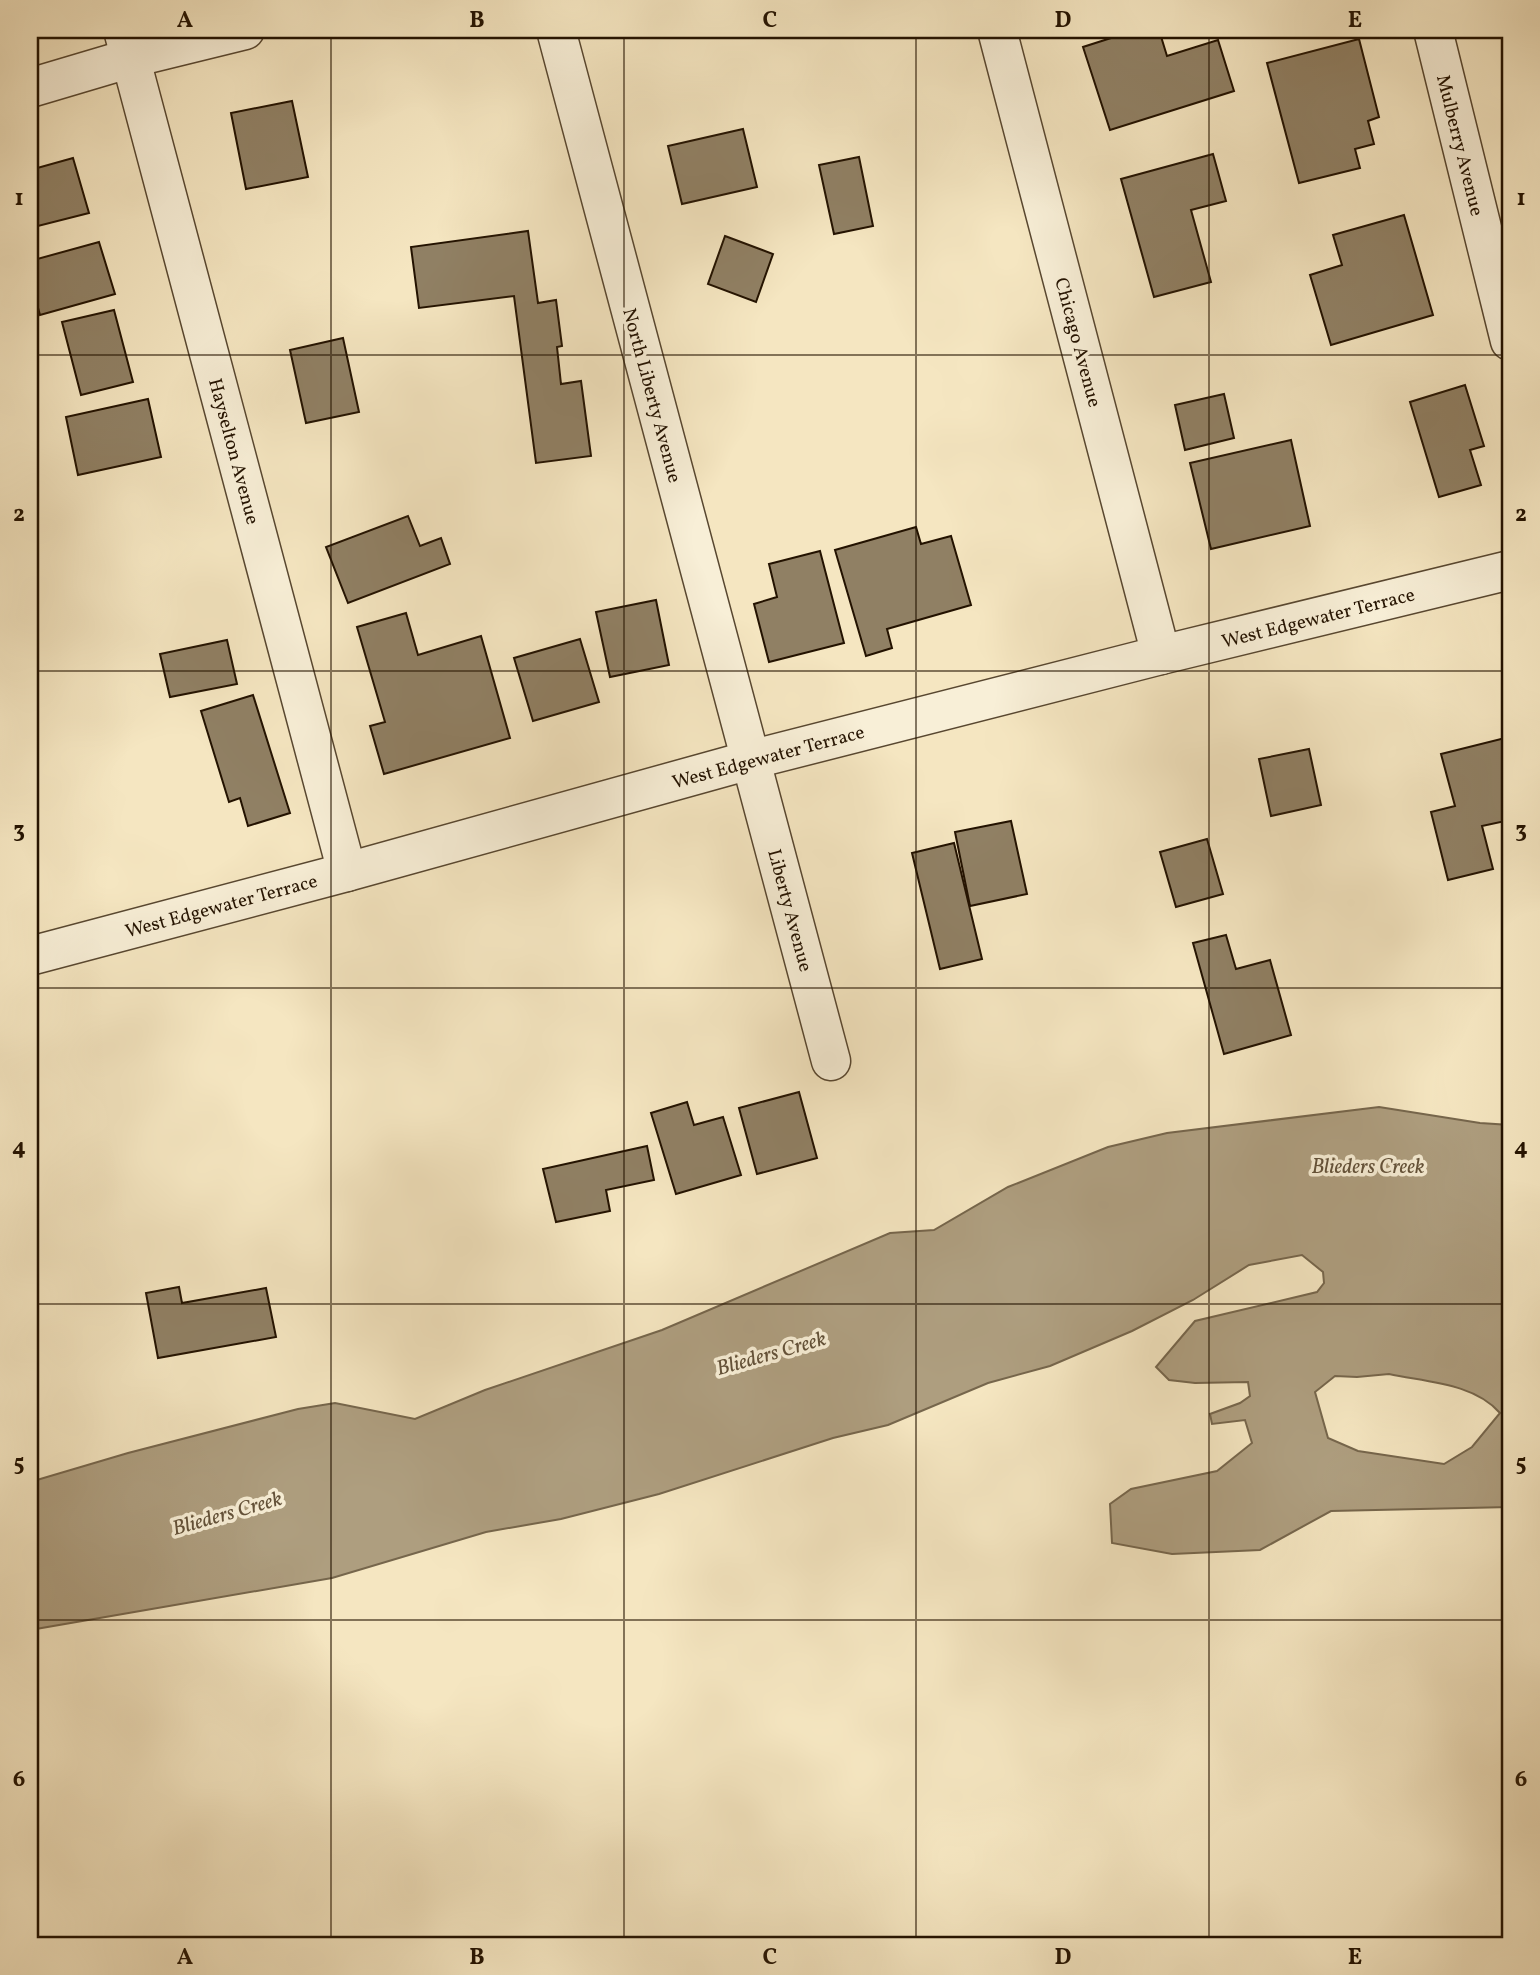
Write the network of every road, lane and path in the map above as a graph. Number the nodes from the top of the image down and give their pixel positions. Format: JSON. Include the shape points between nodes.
{"nodes":[{"id":1,"x":245,"y":30,"type":"edge"},
{"id":2,"x":556,"y":30,"type":"edge"},
{"id":3,"x":997,"y":30,"type":"edge"},
{"id":4,"x":1433,"y":30,"type":"edge"},
{"id":5,"x":127,"y":44,"type":"edge"},
{"id":6,"x":30,"y":88,"type":"edge"},
{"id":7,"x":1510,"y":341,"type":"edge"},
{"id":8,"x":1510,"y":570,"type":"edge"},
{"id":9,"x":1161,"y":655,"type":"junction"},
{"id":10,"x":750,"y":760,"type":"junction"},
{"id":11,"x":347,"y":873,"type":"junction"},
{"id":12,"x":30,"y":956,"type":"edge"},
{"id":13,"x":831,"y":1060,"type":"dead end"}],
"edges":[{"from":1,"to":5,"type":"street"},
{"from":2,"to":10,"type":"street","name":"North Liberty Avenue"},
{"from":3,"to":9,"type":"street","name":"Chicago Avenue"},
{"from":4,"to":7,"type":"street","name":"Mulberry Avenue"},
{"from":5,"to":6,"type":"street"},
{"from":5,"to":11,"type":"street","name":"Hayselton Avenue"},
{"from":8,"to":9,"type":"street","name":"West Edgewater Terrace"},
{"from":9,"to":10,"type":"street","name":"West Edgewater Terrace"},
{"from":10,"to":11,"type":"street","name":"West Edgewater Terrace"},
{"from":10,"to":13,"type":"street","name":"Liberty Avenue"},
{"from":11,"to":12,"type":"street","name":"West Edgewater Terrace"}]}
